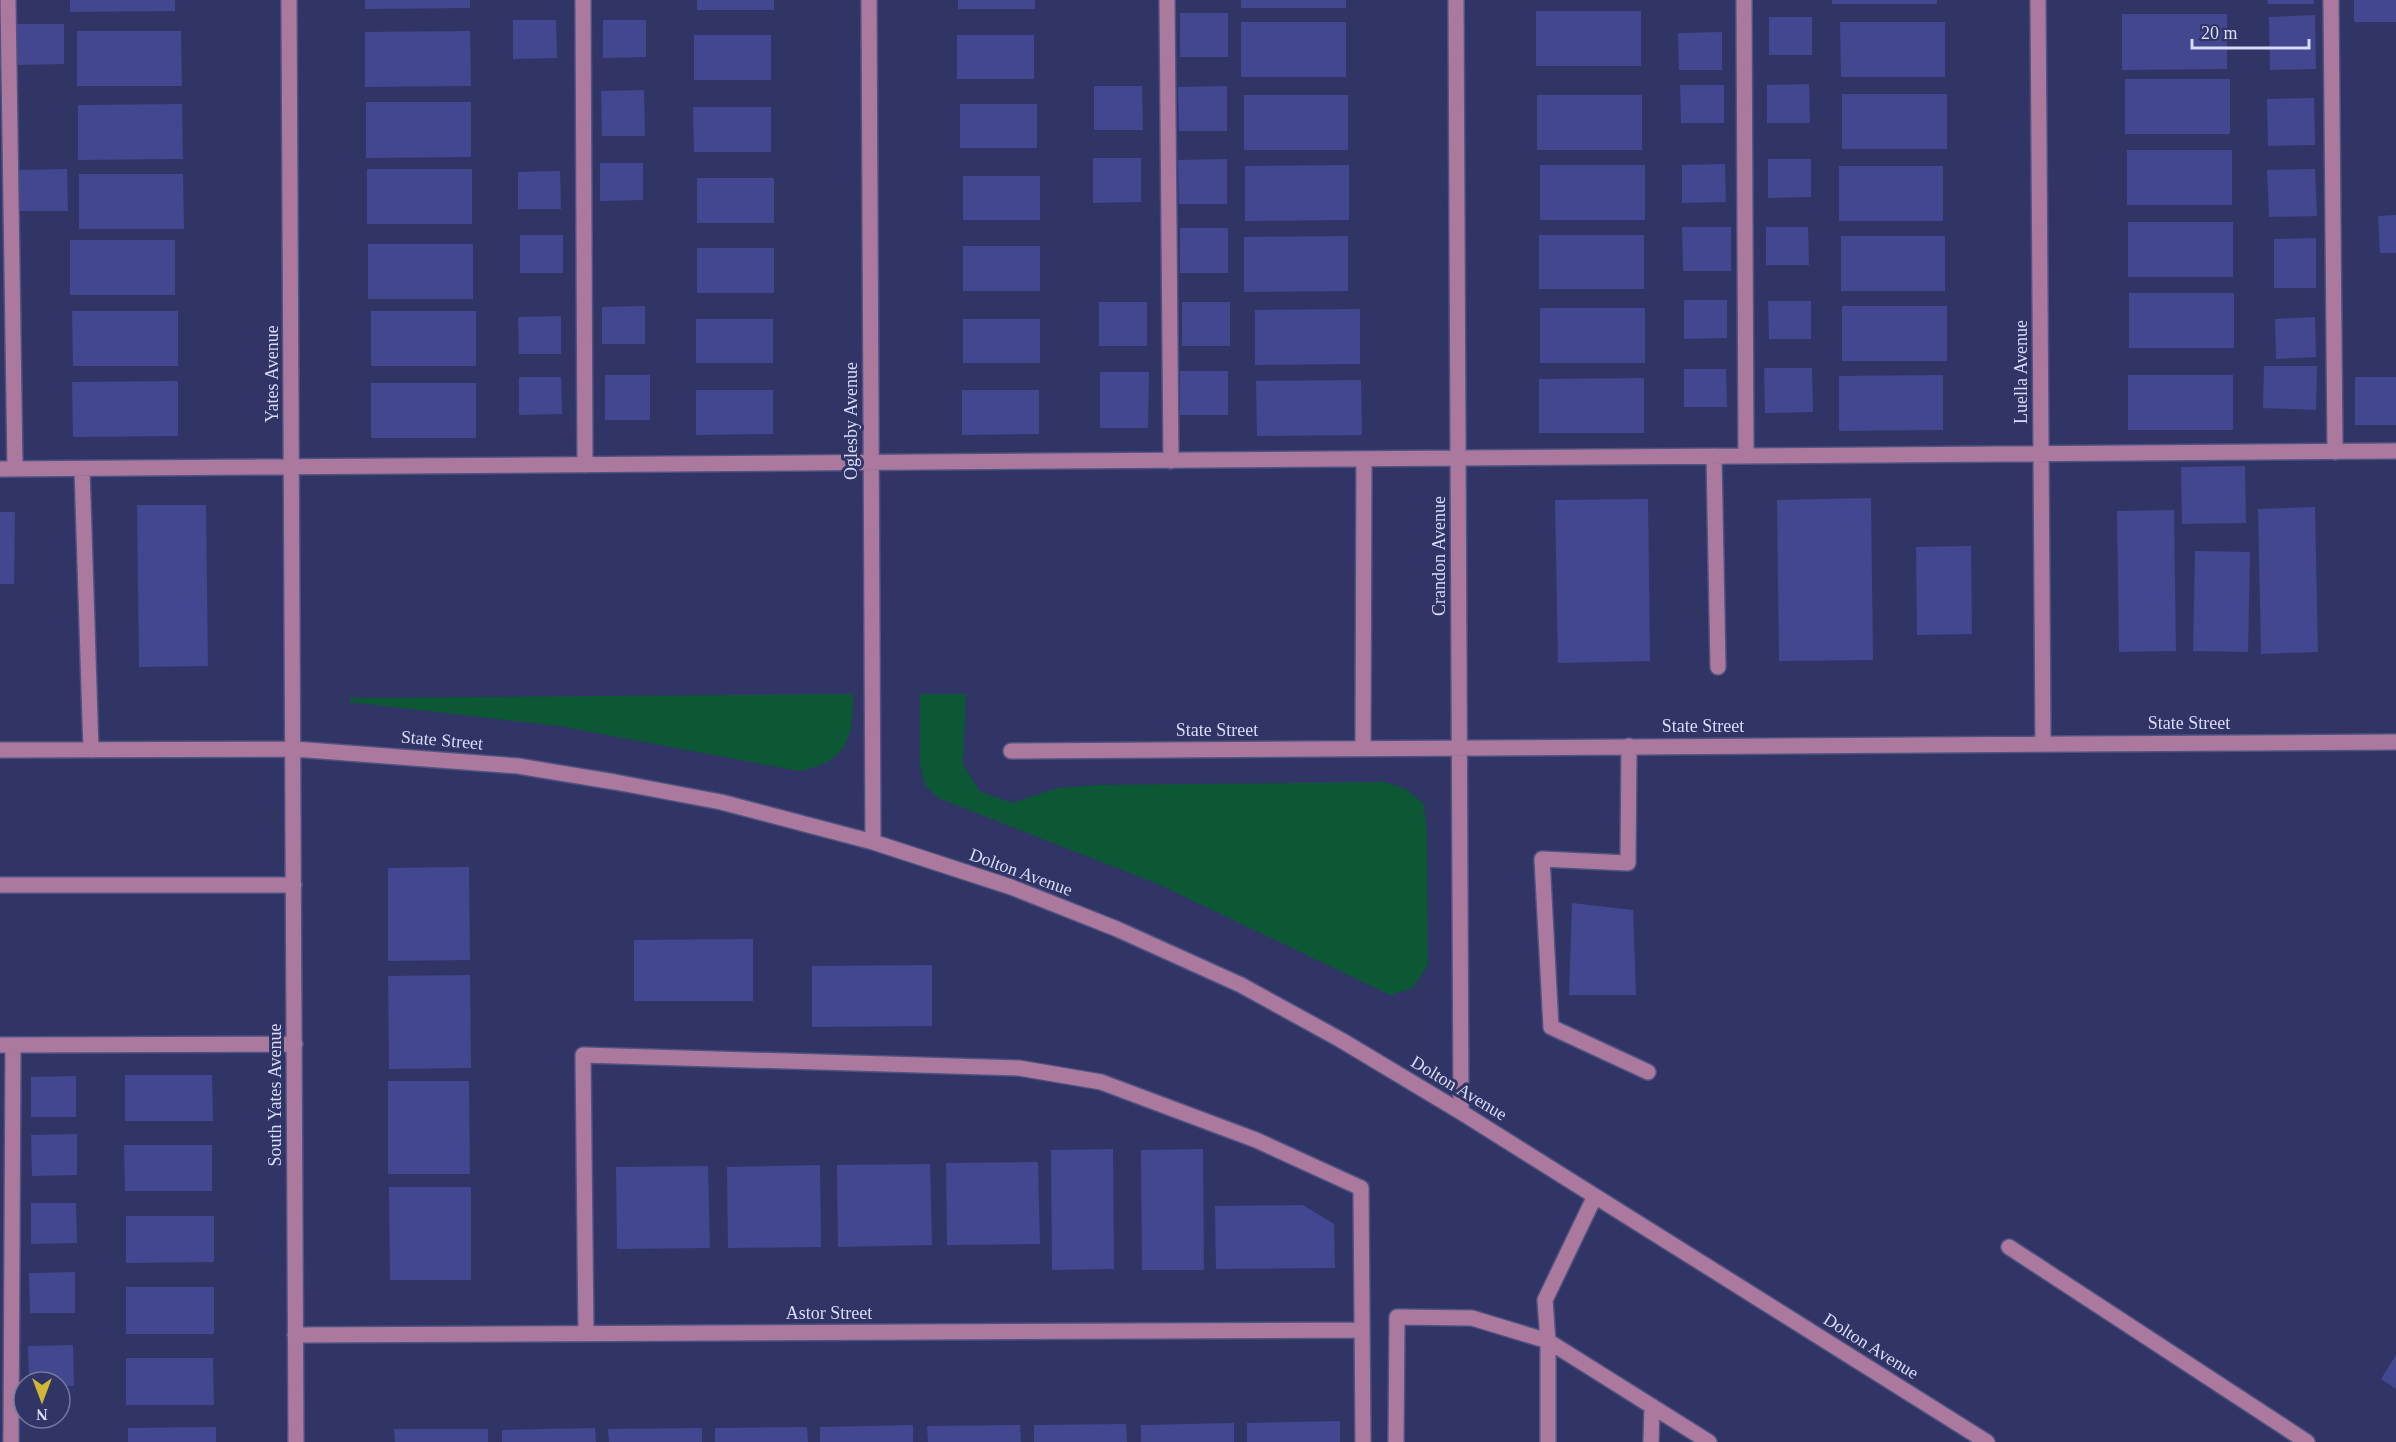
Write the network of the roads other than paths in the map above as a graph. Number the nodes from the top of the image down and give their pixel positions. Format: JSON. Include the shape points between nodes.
{"nodes":[{"id":1,"x":8,"y":0,"type":"edge"},
{"id":2,"x":289,"y":0,"type":"edge"},
{"id":3,"x":583,"y":0,"type":"edge"},
{"id":4,"x":869,"y":0,"type":"edge"},
{"id":5,"x":1167,"y":0,"type":"edge"},
{"id":6,"x":1456,"y":0,"type":"edge"},
{"id":7,"x":1744,"y":0,"type":"edge"},
{"id":8,"x":2038,"y":0,"type":"edge"},
{"id":9,"x":2331,"y":0,"type":"edge"},
{"id":10,"x":2396,"y":451,"type":"edge"},
{"id":11,"x":2334,"y":452,"type":"junction"},
{"id":12,"x":2041,"y":454,"type":"junction"},
{"id":13,"x":1714,"y":456,"type":"junction"},
{"id":14,"x":1746,"y":456,"type":"junction"},
{"id":15,"x":1458,"y":458,"type":"junction"},
{"id":16,"x":1364,"y":459,"type":"junction"},
{"id":17,"x":1171,"y":461,"type":"junction"},
{"id":18,"x":871,"y":463,"type":"junction"},
{"id":19,"x":585,"y":465,"type":"junction"},
{"id":20,"x":292,"y":467,"type":"junction"},
{"id":21,"x":7,"y":469,"type":"edge"},
{"id":22,"x":82,"y":469,"type":"junction"},
{"id":23,"x":1718,"y":667,"type":"dead end"},
{"id":24,"x":2396,"y":742,"type":"edge"},
{"id":25,"x":2043,"y":744,"type":"junction"},
{"id":26,"x":1629,"y":746,"type":"junction"},
{"id":27,"x":1460,"y":747,"type":"junction"},
{"id":28,"x":1363,"y":748,"type":"junction"},
{"id":29,"x":294,"y":749,"type":"junction"},
{"id":30,"x":0,"y":750,"type":"edge"},
{"id":31,"x":91,"y":750,"type":"junction"},
{"id":32,"x":1011,"y":751,"type":"dead end"},
{"id":33,"x":873,"y":842,"type":"junction"},
{"id":34,"x":0,"y":885,"type":"edge"},
{"id":35,"x":294,"y":885,"type":"junction"},
{"id":36,"x":294,"y":1044,"type":"junction"},
{"id":37,"x":6,"y":1045,"type":"edge"},
{"id":38,"x":1648,"y":1072,"type":"dead end"},
{"id":39,"x":1461,"y":1112,"type":"junction"},
{"id":40,"x":1595,"y":1196,"type":"junction"},
{"id":41,"x":2009,"y":1247,"type":"dead end"},
{"id":42,"x":1362,"y":1330,"type":"junction"},
{"id":43,"x":586,"y":1334,"type":"junction"},
{"id":44,"x":296,"y":1335,"type":"junction"},
{"id":45,"x":1548,"y":1341,"type":"junction"},
{"id":46,"x":1652,"y":1406,"type":"junction"},
{"id":47,"x":11,"y":1442,"type":"edge"},
{"id":48,"x":296,"y":1442,"type":"edge"},
{"id":49,"x":1363,"y":1442,"type":"edge"},
{"id":50,"x":1396,"y":1442,"type":"edge"},
{"id":51,"x":1548,"y":1442,"type":"edge"},
{"id":52,"x":1651,"y":1442,"type":"edge"},
{"id":53,"x":1709,"y":1442,"type":"edge"},
{"id":54,"x":1987,"y":1442,"type":"edge"},
{"id":55,"x":2307,"y":1442,"type":"edge"}],
"edges":[{"from":1,"to":21,"type":"street"},
{"from":2,"to":20,"type":"street","name":"Yates Avenue"},
{"from":3,"to":19,"type":"street"},
{"from":4,"to":18,"type":"street","name":"Oglesby Avenue"},
{"from":5,"to":17,"type":"street"},
{"from":6,"to":15,"type":"street","name":"Crandon Avenue"},
{"from":7,"to":14,"type":"street"},
{"from":8,"to":12,"type":"street","name":"Luella Avenue"},
{"from":9,"to":11,"type":"street"},
{"from":10,"to":11,"type":"street"},
{"from":11,"to":12,"type":"street"},
{"from":12,"to":14,"type":"street"},
{"from":12,"to":25,"type":"street","name":"Luella Avenue"},
{"from":13,"to":14,"type":"street"},
{"from":13,"to":15,"type":"street"},
{"from":13,"to":23,"type":"street"},
{"from":15,"to":16,"type":"street"},
{"from":15,"to":27,"type":"street","name":"Crandon Avenue"},
{"from":16,"to":17,"type":"street"},
{"from":16,"to":28,"type":"street"},
{"from":17,"to":18,"type":"street"},
{"from":18,"to":19,"type":"street"},
{"from":18,"to":33,"type":"street","name":"Oglesby Avenue"},
{"from":19,"to":20,"type":"street"},
{"from":20,"to":22,"type":"street"},
{"from":20,"to":29,"type":"street","name":"Yates Avenue"},
{"from":21,"to":22,"type":"street"},
{"from":22,"to":31,"type":"street"},
{"from":24,"to":25,"type":"street","name":"State Street"},
{"from":25,"to":26,"type":"street","name":"State Street"},
{"from":26,"to":27,"type":"street","name":"State Street"},
{"from":26,"to":38,"type":"street","via":[[1628,862],[1542,859],[1551,1028]]},
{"from":27,"to":28,"type":"street","name":"State Street"},
{"from":27,"to":39,"type":"street","name":"Crandon Avenue"},
{"from":28,"to":32,"type":"street","name":"State Street"},
{"from":29,"to":31,"type":"street","name":"State Street"},
{"from":29,"to":33,"type":"street","name":"State Street","via":[[518,766],[721,802]]},
{"from":29,"to":35,"type":"street","name":"South Yates Avenue"},
{"from":30,"to":31,"type":"street","name":"State Street"},
{"from":33,"to":39,"type":"street","name":"Dolton Avenue","via":[[1011,887],[1241,985]]},
{"from":34,"to":35,"type":"street"},
{"from":35,"to":36,"type":"street","name":"South Yates Avenue"},
{"from":36,"to":37,"type":"street"},
{"from":36,"to":44,"type":"street","name":"South Yates Avenue"},
{"from":37,"to":47,"type":"street"},
{"from":39,"to":40,"type":"street","name":"Dolton Avenue"},
{"from":40,"to":45,"type":"street","via":[[1545,1300]]},
{"from":40,"to":54,"type":"street","name":"Dolton Avenue"},
{"from":41,"to":55,"type":"street"},
{"from":42,"to":43,"type":"street","name":"Astor Street"},
{"from":42,"to":43,"type":"street","via":[[1361,1188],[1256,1140],[1101,1082],[1018,1068],[583,1055]]},
{"from":42,"to":49,"type":"street"},
{"from":43,"to":44,"type":"street","name":"Astor Street"},
{"from":44,"to":48,"type":"street","name":"South Yates Avenue"},
{"from":45,"to":46,"type":"street"},
{"from":45,"to":50,"type":"street","via":[[1472,1318],[1396,1317]]},
{"from":45,"to":51,"type":"street"},
{"from":46,"to":52,"type":"street"},
{"from":46,"to":53,"type":"street"}]}
